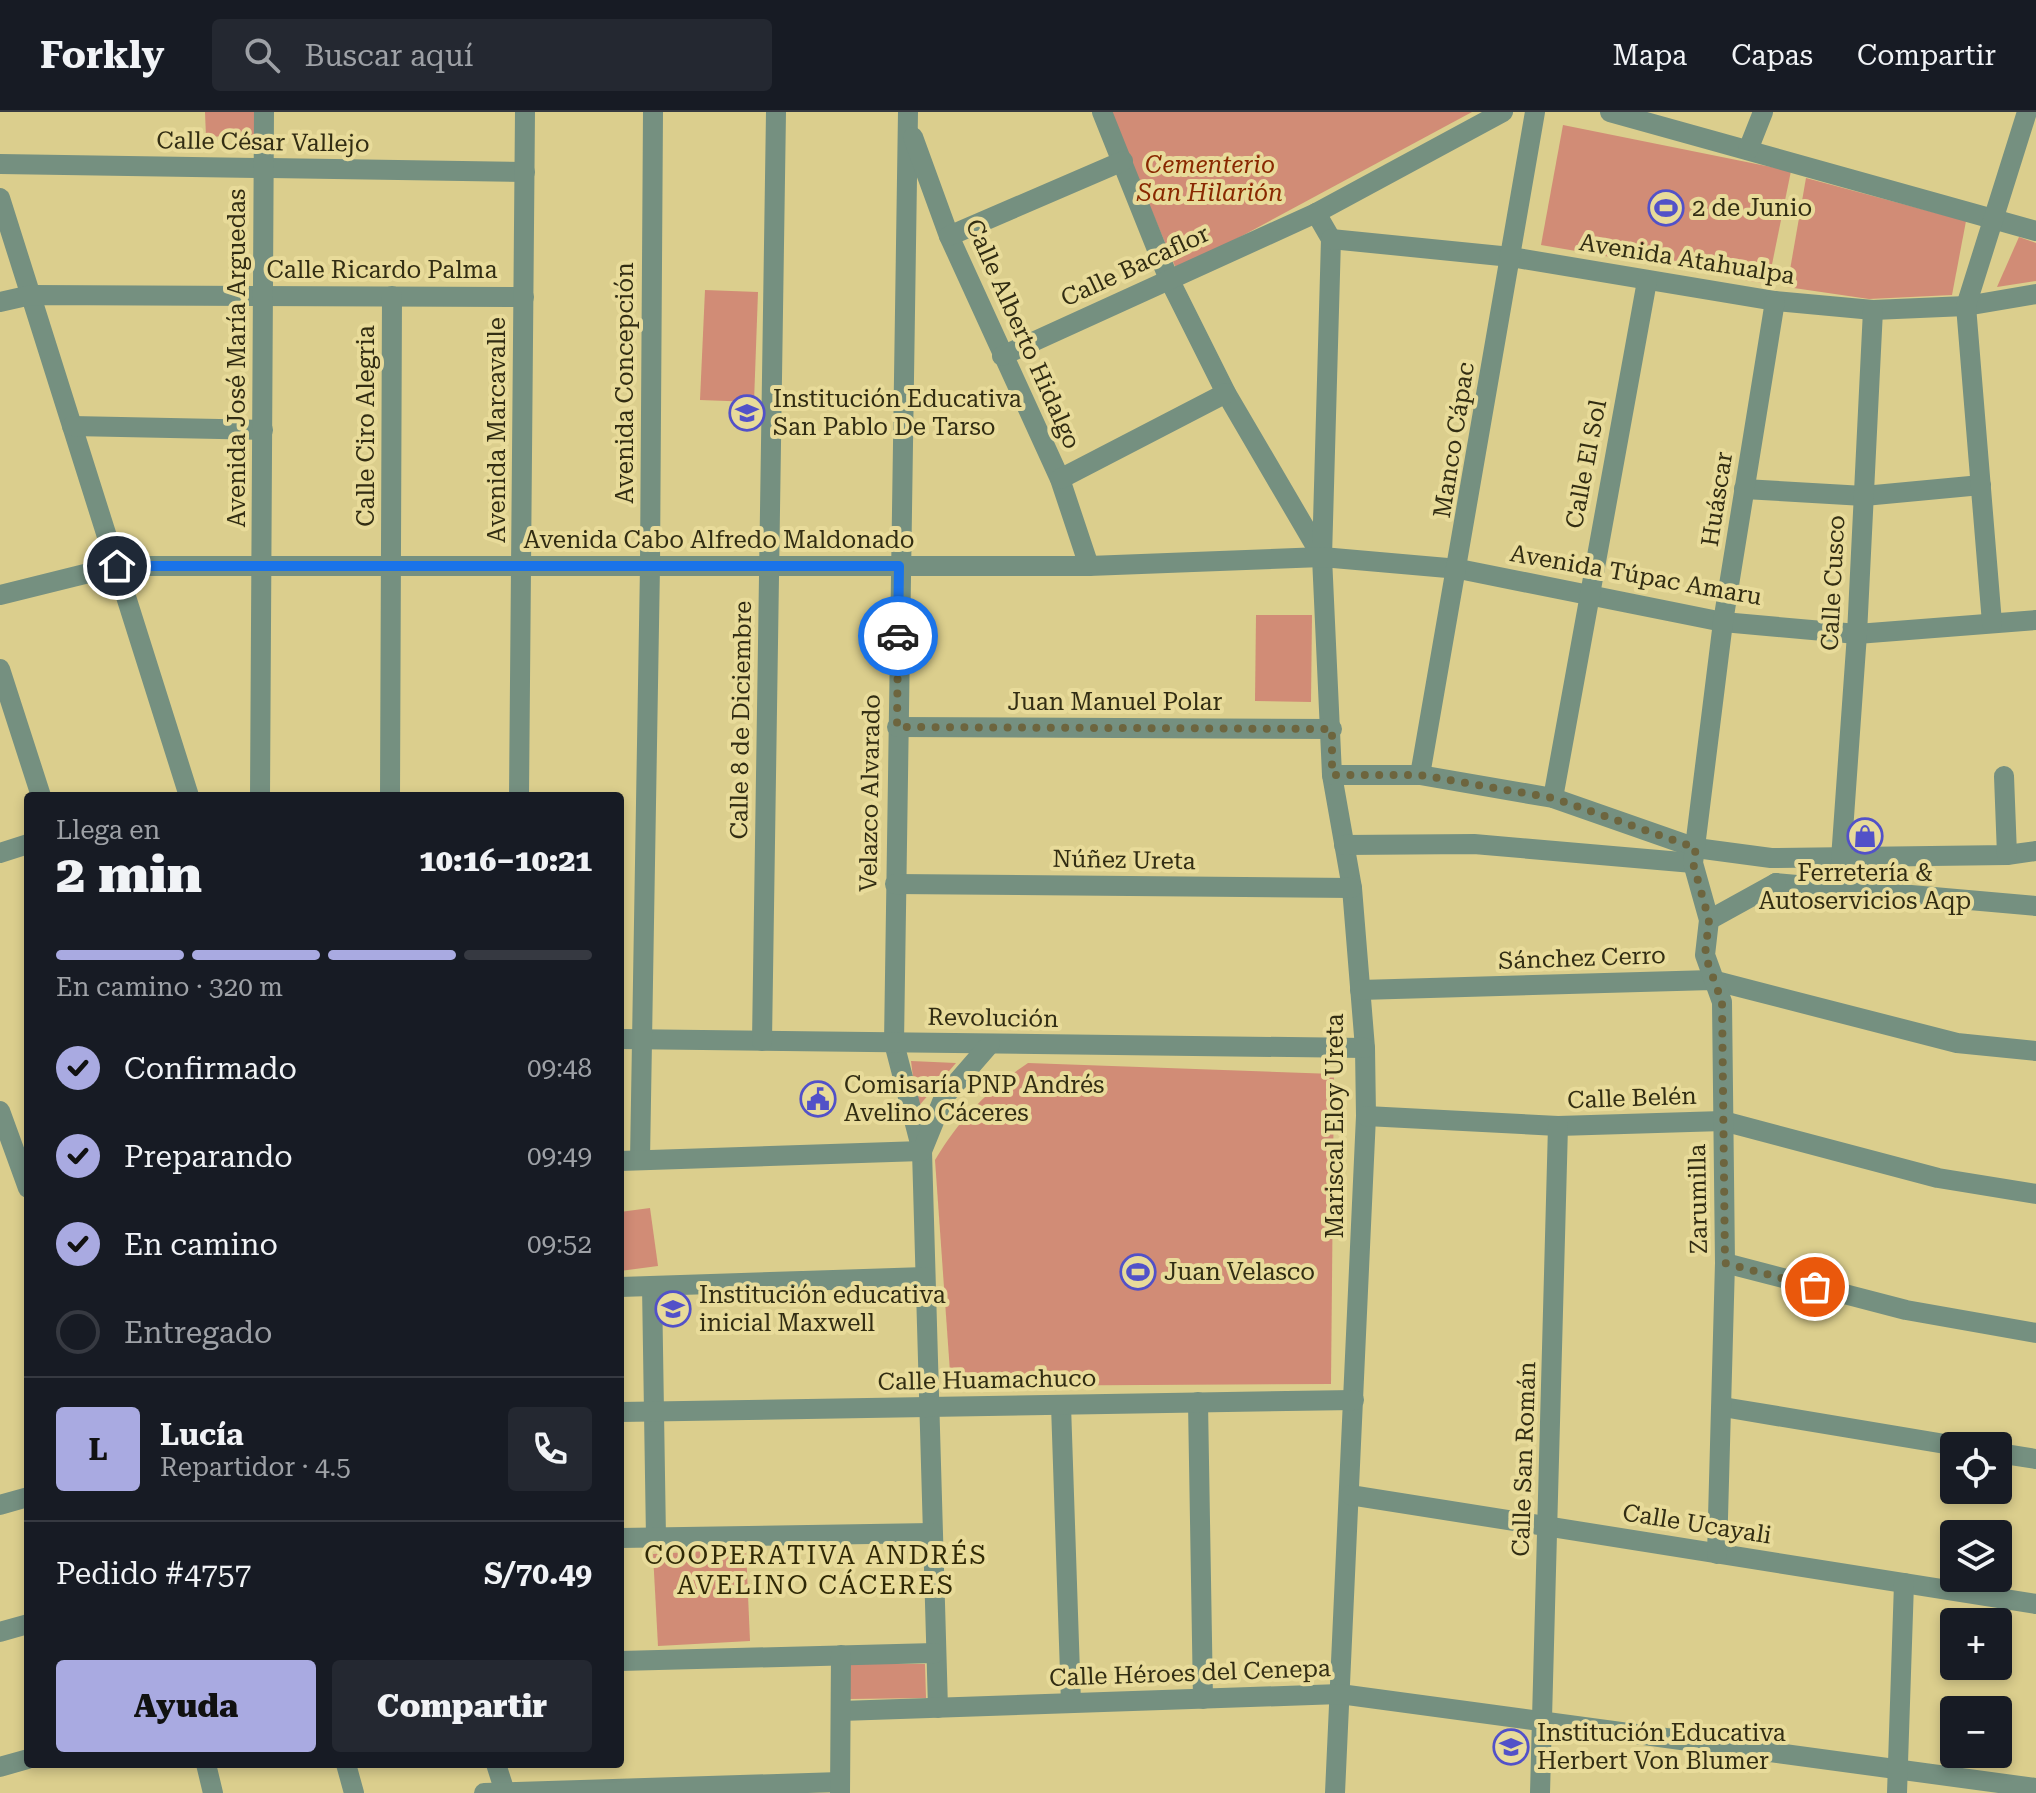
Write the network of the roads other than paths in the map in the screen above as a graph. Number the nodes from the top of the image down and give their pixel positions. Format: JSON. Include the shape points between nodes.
{"nodes":[{"id":1,"x":264,"y":112,"type":"edge"},
{"id":2,"x":525,"y":112,"type":"edge"},
{"id":3,"x":653,"y":112,"type":"edge"},
{"id":4,"x":776,"y":112,"type":"edge"},
{"id":5,"x":1102,"y":112,"type":"edge"},
{"id":6,"x":1503,"y":112,"type":"edge"},
{"id":7,"x":1535,"y":112,"type":"edge"},
{"id":8,"x":1610,"y":112,"type":"edge"},
{"id":9,"x":1763,"y":112,"type":"edge"},
{"id":10,"x":2027,"y":112,"type":"edge"},
{"id":11,"x":908,"y":118,"type":"edge"},
{"id":12,"x":1748,"y":150,"type":"junction"},
{"id":13,"x":1123,"y":161,"type":"junction"},
{"id":14,"x":0,"y":164,"type":"edge"},
{"id":15,"x":264,"y":168,"type":"junction"},
{"id":16,"x":525,"y":172,"type":"junction"},
{"id":17,"x":0,"y":198,"type":"edge"},
{"id":18,"x":1316,"y":213,"type":"junction"},
{"id":19,"x":1993,"y":219,"type":"junction"},
{"id":20,"x":2036,"y":231,"type":"edge"},
{"id":21,"x":949,"y":236,"type":"junction"},
{"id":22,"x":1331,"y":239,"type":"junction"},
{"id":23,"x":1511,"y":257,"type":"junction"},
{"id":24,"x":1168,"y":277,"type":"junction"},
{"id":25,"x":1647,"y":281,"type":"junction"},
{"id":26,"x":2036,"y":294,"type":"edge"},
{"id":27,"x":31,"y":295,"type":"junction"},
{"id":28,"x":263,"y":296,"type":"junction"},
{"id":29,"x":392,"y":296,"type":"junction"},
{"id":30,"x":524,"y":297,"type":"junction"},
{"id":31,"x":1775,"y":301,"type":"junction"},
{"id":32,"x":0,"y":302,"type":"edge"},
{"id":33,"x":1966,"y":306,"type":"junction"},
{"id":34,"x":1873,"y":310,"type":"junction"},
{"id":35,"x":1002,"y":356,"type":"junction"},
{"id":36,"x":1226,"y":393,"type":"junction"},
{"id":37,"x":72,"y":426,"type":"junction"},
{"id":38,"x":263,"y":430,"type":"junction"},
{"id":39,"x":1060,"y":479,"type":"junction"},
{"id":40,"x":1981,"y":485,"type":"junction"},
{"id":41,"x":1744,"y":489,"type":"junction"},
{"id":42,"x":1864,"y":496,"type":"junction"},
{"id":43,"x":1322,"y":557,"type":"junction"},
{"id":44,"x":117,"y":566,"type":"junction"},
{"id":45,"x":262,"y":566,"type":"junction"},
{"id":46,"x":391,"y":566,"type":"junction"},
{"id":47,"x":522,"y":566,"type":"junction"},
{"id":48,"x":650,"y":566,"type":"junction"},
{"id":49,"x":770,"y":566,"type":"junction"},
{"id":50,"x":899,"y":566,"type":"junction"},
{"id":51,"x":1089,"y":566,"type":"junction"},
{"id":52,"x":1459,"y":569,"type":"junction"},
{"id":53,"x":1587,"y":594,"type":"junction"},
{"id":54,"x":0,"y":595,"type":"edge"},
{"id":55,"x":2036,"y":620,"type":"edge"},
{"id":56,"x":1723,"y":622,"type":"junction"},
{"id":57,"x":1992,"y":623,"type":"junction"},
{"id":58,"x":1857,"y":634,"type":"junction"},
{"id":59,"x":0,"y":669,"type":"edge"},
{"id":60,"x":897,"y":727,"type":"junction"},
{"id":61,"x":1332,"y":729,"type":"junction"},
{"id":62,"x":1332,"y":775,"type":"junction"},
{"id":63,"x":1420,"y":775,"type":"junction"},
{"id":64,"x":2004,"y":776,"type":"dead end"},
{"id":65,"x":40,"y":792,"type":"edge"},
{"id":66,"x":188,"y":792,"type":"edge"},
{"id":67,"x":260,"y":792,"type":"edge"},
{"id":68,"x":390,"y":792,"type":"edge"},
{"id":69,"x":519,"y":792,"type":"edge"},
{"id":70,"x":1553,"y":798,"type":"junction"},
{"id":71,"x":24,"y":845,"type":"edge"},
{"id":72,"x":1344,"y":845,"type":"junction"},
{"id":73,"x":2036,"y":851,"type":"edge"},
{"id":74,"x":0,"y":853,"type":"edge"},
{"id":75,"x":2007,"y":855,"type":"junction"},
{"id":76,"x":1694,"y":856,"type":"junction"},
{"id":77,"x":1771,"y":858,"type":"junction"},
{"id":78,"x":1841,"y":859,"type":"junction"},
{"id":79,"x":1776,"y":883,"type":"junction"},
{"id":80,"x":895,"y":884,"type":"junction"},
{"id":81,"x":1352,"y":888,"type":"junction"},
{"id":82,"x":2036,"y":906,"type":"edge"},
{"id":83,"x":1709,"y":920,"type":"junction"},
{"id":84,"x":1712,"y":980,"type":"junction"},
{"id":85,"x":1360,"y":990,"type":"junction"},
{"id":86,"x":630,"y":1039,"type":"edge"},
{"id":87,"x":762,"y":1041,"type":"junction"},
{"id":88,"x":894,"y":1043,"type":"junction"},
{"id":89,"x":990,"y":1044,"type":"junction"},
{"id":90,"x":1365,"y":1048,"type":"junction"},
{"id":91,"x":2036,"y":1051,"type":"edge"},
{"id":92,"x":0,"y":1111,"type":"edge"},
{"id":93,"x":1366,"y":1116,"type":"junction"},
{"id":94,"x":1723,"y":1121,"type":"junction"},
{"id":95,"x":1558,"y":1126,"type":"junction"},
{"id":96,"x":922,"y":1151,"type":"junction"},
{"id":97,"x":630,"y":1161,"type":"edge"},
{"id":98,"x":24,"y":1177,"type":"edge"},
{"id":99,"x":2036,"y":1194,"type":"edge"},
{"id":100,"x":1725,"y":1263,"type":"junction"},
{"id":101,"x":925,"y":1277,"type":"junction"},
{"id":102,"x":652,"y":1286,"type":"junction"},
{"id":103,"x":624,"y":1287,"type":"edge"},
{"id":104,"x":2036,"y":1333,"type":"edge"},
{"id":105,"x":1354,"y":1400,"type":"junction"},
{"id":106,"x":1198,"y":1402,"type":"junction"},
{"id":107,"x":1061,"y":1405,"type":"junction"},
{"id":108,"x":929,"y":1407,"type":"junction"},
{"id":109,"x":1723,"y":1407,"type":"junction"},
{"id":110,"x":624,"y":1412,"type":"edge"},
{"id":111,"x":654,"y":1412,"type":"junction"},
{"id":112,"x":1940,"y":1443,"type":"edge"},
{"id":113,"x":2012,"y":1455,"type":"edge"},
{"id":114,"x":2036,"y":1459,"type":"edge"},
{"id":115,"x":1350,"y":1495,"type":"junction"},
{"id":116,"x":24,"y":1498,"type":"edge"},
{"id":117,"x":0,"y":1505,"type":"edge"},
{"id":118,"x":1548,"y":1527,"type":"junction"},
{"id":119,"x":932,"y":1533,"type":"junction"},
{"id":120,"x":624,"y":1538,"type":"edge"},
{"id":121,"x":656,"y":1538,"type":"junction"},
{"id":122,"x":1717,"y":1554,"type":"junction"},
{"id":123,"x":1904,"y":1583,"type":"junction"},
{"id":124,"x":2036,"y":1604,"type":"edge"},
{"id":125,"x":24,"y":1625,"type":"edge"},
{"id":126,"x":0,"y":1632,"type":"edge"},
{"id":127,"x":935,"y":1653,"type":"junction"},
{"id":128,"x":841,"y":1655,"type":"junction"},
{"id":129,"x":624,"y":1661,"type":"edge"},
{"id":130,"x":1340,"y":1694,"type":"junction"},
{"id":131,"x":1203,"y":1699,"type":"junction"},
{"id":132,"x":1071,"y":1703,"type":"junction"},
{"id":133,"x":938,"y":1708,"type":"junction"},
{"id":134,"x":841,"y":1711,"type":"junction"},
{"id":135,"x":1540,"y":1719,"type":"junction"},
{"id":136,"x":24,"y":1760,"type":"edge"},
{"id":137,"x":0,"y":1767,"type":"edge"},
{"id":138,"x":207,"y":1768,"type":"edge"},
{"id":139,"x":347,"y":1768,"type":"edge"},
{"id":140,"x":497,"y":1768,"type":"edge"},
{"id":141,"x":1897,"y":1772,"type":"junction"},
{"id":142,"x":840,"y":1788,"type":"edge"},
{"id":143,"x":2036,"y":1788,"type":"edge"},
{"id":144,"x":505,"y":1792,"type":"edge"},
{"id":145,"x":213,"y":1793,"type":"edge"},
{"id":146,"x":354,"y":1793,"type":"edge"},
{"id":147,"x":484,"y":1793,"type":"edge"},
{"id":148,"x":1335,"y":1793,"type":"edge"},
{"id":149,"x":1540,"y":1793,"type":"edge"},
{"id":150,"x":1897,"y":1793,"type":"edge"}],
"edges":[{"from":1,"to":15,"type":"street","name":"Avenida José María Arguedas"},
{"from":2,"to":16,"type":"street","name":"Avenida Marcavalle"},
{"from":3,"to":48,"type":"street","name":"Avenida Concepción"},
{"from":4,"to":49,"type":"street","name":"Calle 8 de Diciembre"},
{"from":5,"to":13,"type":"street"},
{"from":6,"to":18,"type":"street","name":"Calle Bacaflor"},
{"from":7,"to":23,"type":"street","name":"Manco Cápac"},
{"from":8,"to":12,"type":"street"},
{"from":9,"to":12,"type":"street"},
{"from":10,"to":19,"type":"street"},
{"from":11,"to":21,"type":"street","name":"Calle Alberto Hidalgo"},
{"from":11,"to":50,"type":"street","name":"Velazco Alvarado"},
{"from":12,"to":19,"type":"street"},
{"from":13,"to":21,"type":"street"},
{"from":13,"to":24,"type":"street"},
{"from":14,"to":15,"type":"street","name":"Calle César Vallejo"},
{"from":15,"to":16,"type":"street","name":"Calle César Vallejo"},
{"from":15,"to":28,"type":"street","name":"Avenida José María Arguedas"},
{"from":16,"to":30,"type":"street","name":"Avenida Marcavalle"},
{"from":17,"to":27,"type":"street"},
{"from":18,"to":22,"type":"street"},
{"from":18,"to":24,"type":"street","name":"Calle Bacaflor"},
{"from":19,"to":20,"type":"street"},
{"from":19,"to":33,"type":"street"},
{"from":21,"to":35,"type":"street","name":"Calle Alberto Hidalgo"},
{"from":22,"to":23,"type":"street","name":"Avenida Atahualpa"},
{"from":22,"to":43,"type":"street","name":"Mariscal Eloy Ureta"},
{"from":23,"to":25,"type":"street","name":"Avenida Atahualpa"},
{"from":23,"to":52,"type":"street","name":"Manco Cápac"},
{"from":24,"to":35,"type":"street","name":"Calle Bacaflor"},
{"from":24,"to":36,"type":"street"},
{"from":25,"to":31,"type":"street","name":"Avenida Atahualpa"},
{"from":25,"to":53,"type":"street","name":"Calle El Sol"},
{"from":26,"to":33,"type":"street","name":"Avenida Atahualpa"},
{"from":27,"to":28,"type":"street","name":"Calle Ricardo Palma"},
{"from":27,"to":32,"type":"street","name":"Calle Ricardo Palma"},
{"from":27,"to":37,"type":"street"},
{"from":28,"to":29,"type":"street","name":"Calle Ricardo Palma"},
{"from":28,"to":38,"type":"street","name":"Avenida José María Arguedas"},
{"from":29,"to":30,"type":"street","name":"Calle Ricardo Palma"},
{"from":29,"to":46,"type":"street","name":"Calle Ciro Alegria"},
{"from":30,"to":47,"type":"street","name":"Avenida Marcavalle"},
{"from":31,"to":34,"type":"street","name":"Avenida Atahualpa"},
{"from":31,"to":41,"type":"street","name":"Huáscar"},
{"from":33,"to":34,"type":"street","name":"Avenida Atahualpa"},
{"from":33,"to":40,"type":"street"},
{"from":34,"to":42,"type":"street","name":"Calle Cusco"},
{"from":35,"to":39,"type":"street","name":"Calle Alberto Hidalgo"},
{"from":36,"to":39,"type":"street"},
{"from":36,"to":43,"type":"street"},
{"from":37,"to":38,"type":"street"},
{"from":37,"to":44,"type":"street"},
{"from":38,"to":45,"type":"street","name":"Avenida José María Arguedas"},
{"from":39,"to":51,"type":"street","name":"Calle Alberto Hidalgo"},
{"from":40,"to":42,"type":"street"},
{"from":40,"to":57,"type":"street"},
{"from":41,"to":42,"type":"street"},
{"from":41,"to":56,"type":"street","name":"Huáscar"},
{"from":42,"to":58,"type":"street","name":"Calle Cusco"},
{"from":43,"to":51,"type":"street","name":"Avenida Cabo Alfredo Maldonado"},
{"from":43,"to":52,"type":"street","name":"Avenida Túpac Amaru"},
{"from":43,"to":61,"type":"street","name":"Mariscal Eloy Ureta"},
{"from":44,"to":45,"type":"street","name":"Avenida Cabo Alfredo Maldonado"},
{"from":44,"to":54,"type":"street","name":"Avenida Cabo Alfredo Maldonado"},
{"from":44,"to":66,"type":"street"},
{"from":45,"to":46,"type":"street","name":"Avenida Cabo Alfredo Maldonado"},
{"from":45,"to":67,"type":"street","name":"Avenida José María Arguedas"},
{"from":46,"to":47,"type":"street","name":"Avenida Cabo Alfredo Maldonado"},
{"from":46,"to":68,"type":"street","name":"Calle Ciro Alegria"},
{"from":47,"to":48,"type":"street","name":"Avenida Cabo Alfredo Maldonado"},
{"from":47,"to":69,"type":"street","name":"Avenida Marcavalle"},
{"from":48,"to":49,"type":"street","name":"Avenida Cabo Alfredo Maldonado"},
{"from":48,"to":86,"type":"street","name":"Avenida Concepción"},
{"from":49,"to":50,"type":"street","name":"Avenida Cabo Alfredo Maldonado"},
{"from":49,"to":87,"type":"street","name":"Calle 8 de Diciembre"},
{"from":50,"to":51,"type":"street","name":"Avenida Cabo Alfredo Maldonado"},
{"from":50,"to":60,"type":"street","name":"Velazco Alvarado"},
{"from":52,"to":53,"type":"street","name":"Avenida Túpac Amaru"},
{"from":52,"to":63,"type":"street","name":"Manco Cápac"},
{"from":53,"to":56,"type":"street","name":"Avenida Túpac Amaru"},
{"from":53,"to":70,"type":"street","name":"Calle El Sol"},
{"from":55,"to":57,"type":"street","name":"Avenida Túpac Amaru"},
{"from":56,"to":58,"type":"street","name":"Avenida Túpac Amaru"},
{"from":56,"to":76,"type":"street","name":"Huáscar"},
{"from":57,"to":58,"type":"street","name":"Avenida Túpac Amaru"},
{"from":58,"to":78,"type":"street","name":"Calle Cusco"},
{"from":59,"to":65,"type":"street"},
{"from":60,"to":61,"type":"street","name":"Juan Manuel Polar"},
{"from":60,"to":80,"type":"street","name":"Velazco Alvarado"},
{"from":61,"to":62,"type":"street","name":"Mariscal Eloy Ureta"},
{"from":62,"to":63,"type":"street"},
{"from":62,"to":72,"type":"street","name":"Mariscal Eloy Ureta"},
{"from":63,"to":70,"type":"street"},
{"from":64,"to":75,"type":"street"},
{"from":70,"to":76,"type":"street"},
{"from":71,"to":74,"type":"street"},
{"from":72,"to":76,"type":"street","via":[[1474,844]]},
{"from":72,"to":81,"type":"street","name":"Mariscal Eloy Ureta"},
{"from":73,"to":75,"type":"street"},
{"from":75,"to":78,"type":"street"},
{"from":76,"to":77,"type":"street"},
{"from":76,"to":83,"type":"street","name":"Zarumilla"},
{"from":77,"to":78,"type":"street"},
{"from":77,"to":79,"type":"street"},
{"from":79,"to":82,"type":"street"},
{"from":79,"to":83,"type":"street"},
{"from":80,"to":81,"type":"street","name":"Núñez Ureta"},
{"from":80,"to":88,"type":"street","name":"Velazco Alvarado"},
{"from":81,"to":85,"type":"street","name":"Mariscal Eloy Ureta"},
{"from":83,"to":84,"type":"street","name":"Zarumilla","via":[[1705,955]]},
{"from":84,"to":85,"type":"street","name":"Sánchez Cerro"},
{"from":84,"to":91,"type":"street","name":"Sánchez Cerro","via":[[1957,1043]]},
{"from":84,"to":94,"type":"street","name":"Zarumilla","via":[[1722,1002]]},
{"from":85,"to":90,"type":"street","name":"Mariscal Eloy Ureta"},
{"from":86,"to":87,"type":"street","name":"Revolución"},
{"from":86,"to":97,"type":"street","name":"Avenida Concepción"},
{"from":87,"to":88,"type":"street","name":"Revolución"},
{"from":88,"to":89,"type":"street","name":"Revolución"},
{"from":88,"to":96,"type":"street","name":"Velazco Alvarado"},
{"from":89,"to":90,"type":"street","name":"Revolución"},
{"from":89,"to":96,"type":"street","via":[[944,1097]]},
{"from":90,"to":93,"type":"street","name":"Mariscal Eloy Ureta"},
{"from":92,"to":98,"type":"street"},
{"from":93,"to":95,"type":"street","name":"Calle Belén"},
{"from":93,"to":105,"type":"street","name":"Mariscal Eloy Ureta"},
{"from":94,"to":95,"type":"street","name":"Calle Belén"},
{"from":94,"to":99,"type":"street","name":"Calle Belén","via":[[1938,1178]]},
{"from":94,"to":100,"type":"street","name":"Zarumilla"},
{"from":95,"to":118,"type":"street","name":"Calle San Román"},
{"from":96,"to":97,"type":"street"},
{"from":96,"to":101,"type":"street"},
{"from":100,"to":104,"type":"street","via":[[1906,1310]]},
{"from":100,"to":109,"type":"street","name":"Zarumilla"},
{"from":101,"to":102,"type":"street"},
{"from":101,"to":108,"type":"street"},
{"from":102,"to":103,"type":"street"},
{"from":102,"to":111,"type":"street"},
{"from":105,"to":106,"type":"street","name":"Calle Huamachuco"},
{"from":105,"to":115,"type":"street","name":"Mariscal Eloy Ureta"},
{"from":106,"to":107,"type":"street","name":"Calle Huamachuco"},
{"from":106,"to":131,"type":"street"},
{"from":107,"to":108,"type":"street","name":"Calle Huamachuco"},
{"from":107,"to":132,"type":"street"},
{"from":108,"to":111,"type":"street","name":"Calle Huamachuco"},
{"from":108,"to":119,"type":"street"},
{"from":109,"to":112,"type":"street"},
{"from":109,"to":122,"type":"street","name":"Zarumilla"},
{"from":110,"to":111,"type":"street","name":"Calle Huamachuco"},
{"from":111,"to":121,"type":"street"},
{"from":113,"to":114,"type":"street"},
{"from":115,"to":118,"type":"street","name":"Calle Ucayali"},
{"from":115,"to":130,"type":"street","name":"Mariscal Eloy Ureta"},
{"from":116,"to":117,"type":"street"},
{"from":118,"to":122,"type":"street","name":"Calle Ucayali"},
{"from":118,"to":135,"type":"street","name":"Calle San Román"},
{"from":119,"to":121,"type":"street"},
{"from":119,"to":127,"type":"street"},
{"from":120,"to":121,"type":"street"},
{"from":122,"to":123,"type":"street","name":"Calle Ucayali"},
{"from":123,"to":124,"type":"street","name":"Calle Ucayali"},
{"from":123,"to":141,"type":"street"},
{"from":125,"to":126,"type":"street"},
{"from":127,"to":128,"type":"street"},
{"from":127,"to":133,"type":"street"},
{"from":128,"to":129,"type":"street"},
{"from":128,"to":134,"type":"street"},
{"from":130,"to":131,"type":"street","name":"Calle Héroes del Cenepa"},
{"from":130,"to":135,"type":"street","name":"Calle Héroes del Cenepa"},
{"from":130,"to":148,"type":"street","name":"Mariscal Eloy Ureta"},
{"from":131,"to":132,"type":"street","name":"Calle Héroes del Cenepa"},
{"from":132,"to":133,"type":"street","name":"Calle Héroes del Cenepa"},
{"from":133,"to":134,"type":"street","name":"Calle Héroes del Cenepa"},
{"from":134,"to":142,"type":"street"},
{"from":135,"to":141,"type":"street","name":"Calle Héroes del Cenepa"},
{"from":135,"to":149,"type":"street","name":"Calle San Román"},
{"from":136,"to":137,"type":"street"},
{"from":138,"to":145,"type":"street"},
{"from":139,"to":146,"type":"street"},
{"from":140,"to":144,"type":"street"},
{"from":141,"to":143,"type":"street","name":"Calle Héroes del Cenepa"},
{"from":141,"to":150,"type":"street"},
{"from":142,"to":144,"type":"street"},
{"from":144,"to":147,"type":"street"}]}
